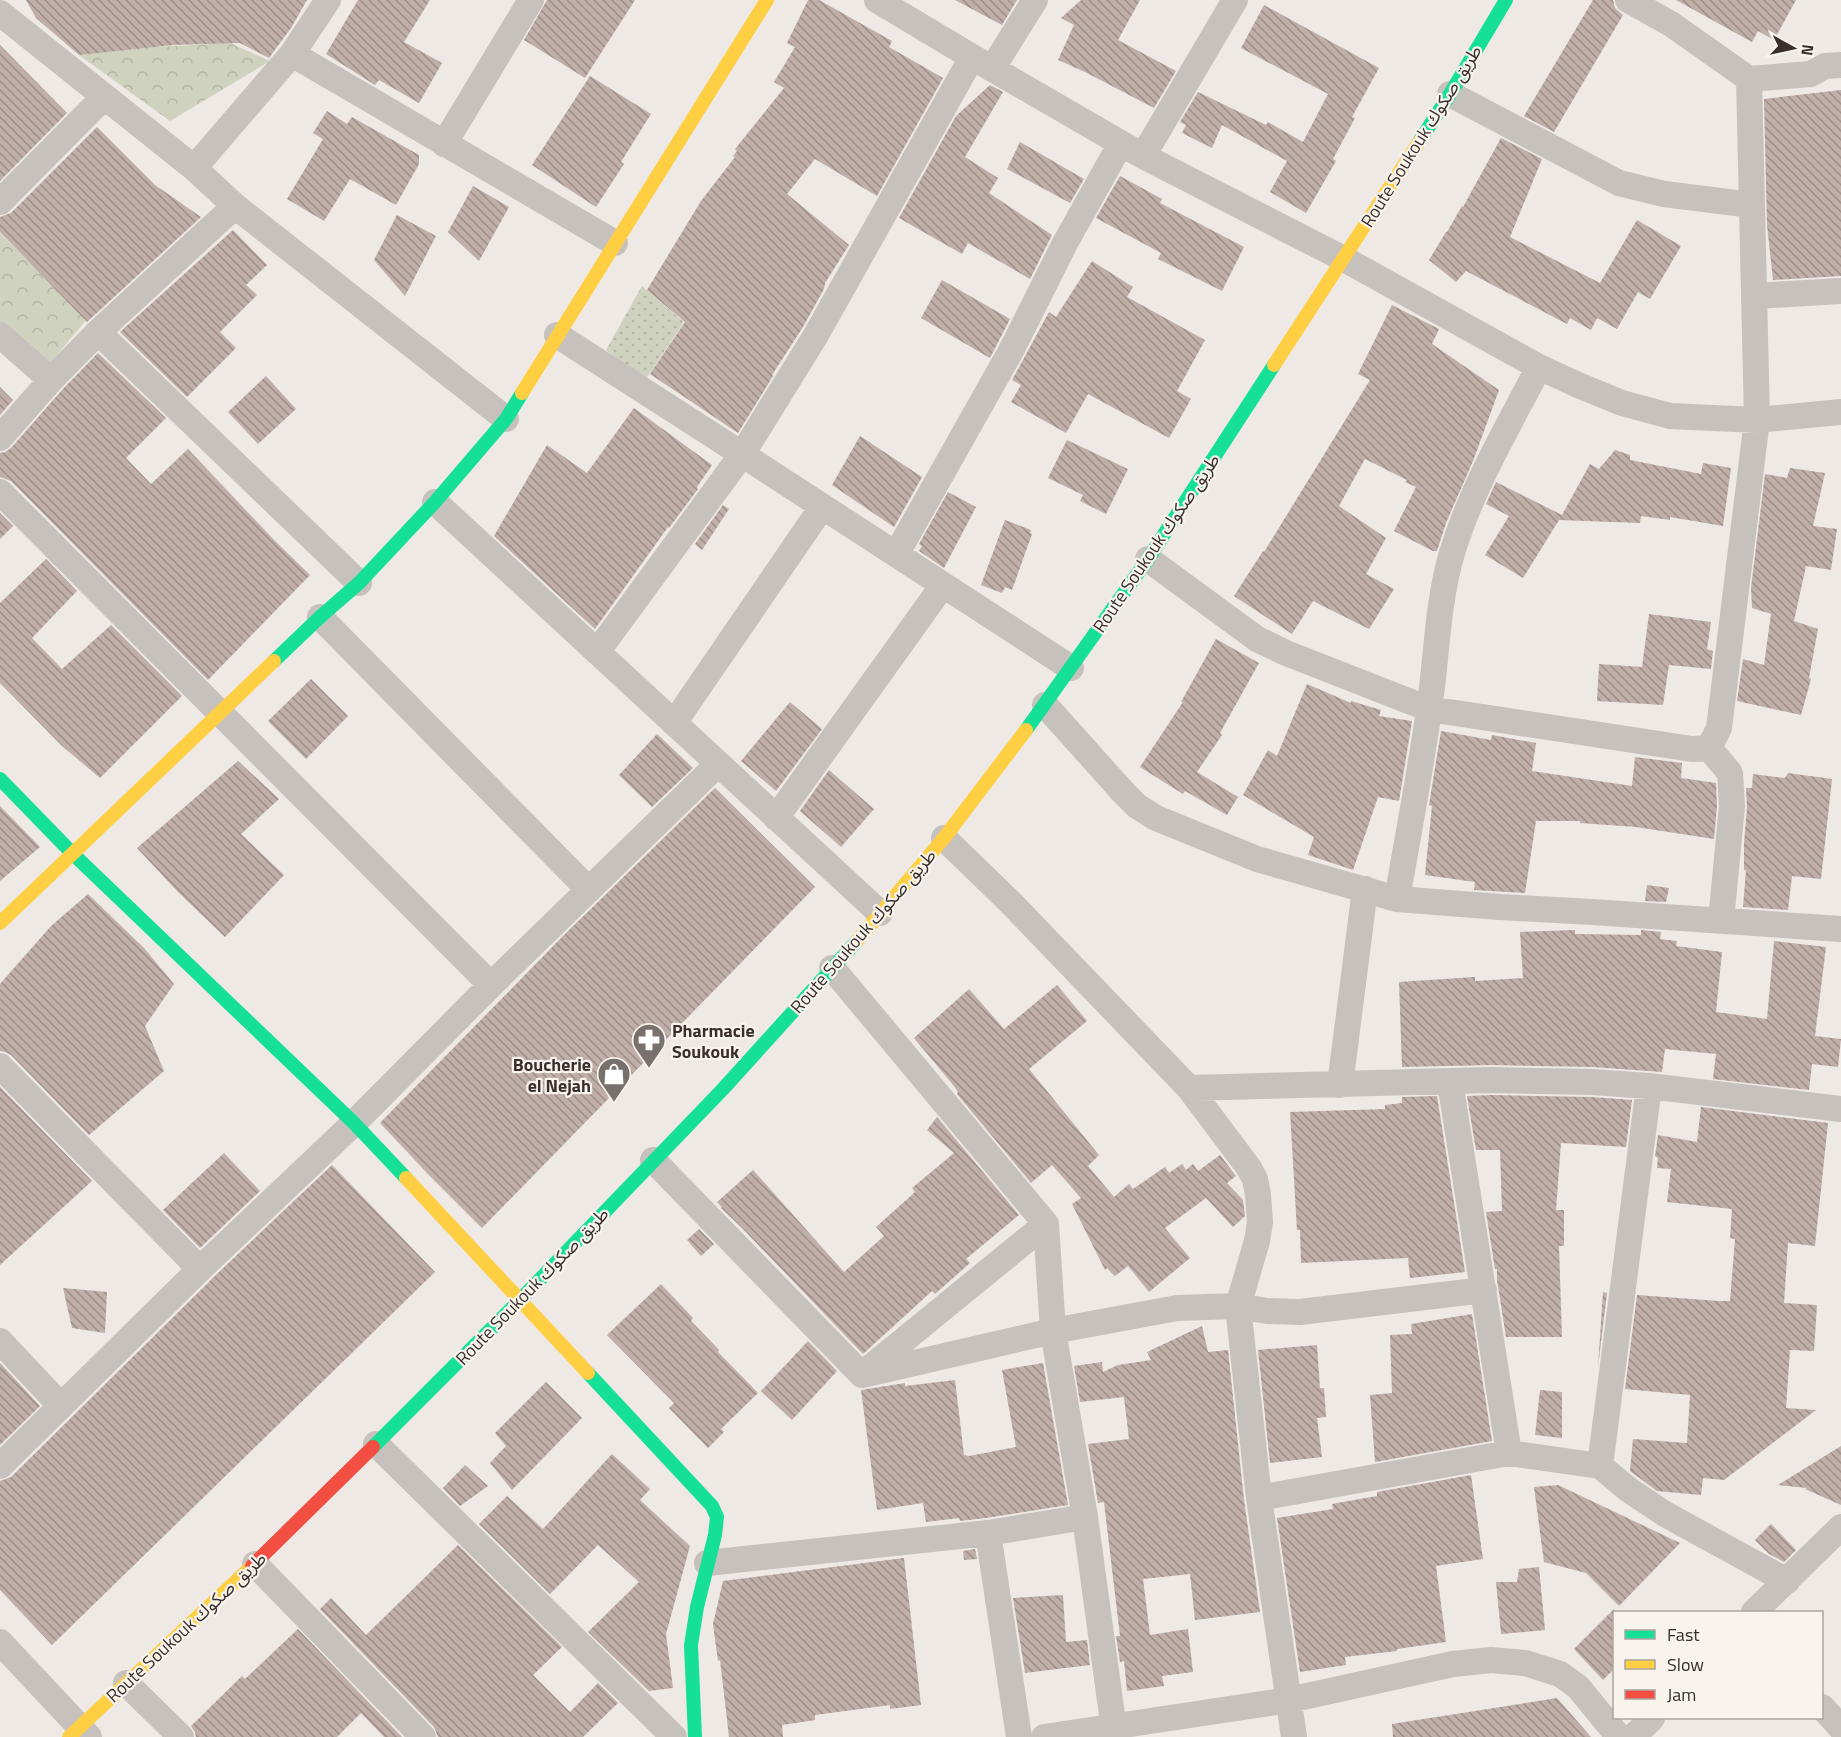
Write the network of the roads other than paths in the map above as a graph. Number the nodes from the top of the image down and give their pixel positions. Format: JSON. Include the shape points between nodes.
{"nodes":[{"id":1,"x":328,"y":0,"type":"edge"},
{"id":2,"x":531,"y":0,"type":"edge"},
{"id":3,"x":767,"y":0,"type":"edge"},
{"id":4,"x":877,"y":0,"type":"edge"},
{"id":5,"x":1035,"y":0,"type":"edge"},
{"id":6,"x":1235,"y":0,"type":"edge"},
{"id":7,"x":1506,"y":0,"type":"edge"},
{"id":8,"x":1628,"y":0,"type":"edge"},
{"id":9,"x":0,"y":13,"type":"edge"},
{"id":10,"x":291,"y":54,"type":"junction"},
{"id":11,"x":982,"y":63,"type":"junction"},
{"id":12,"x":1841,"y":64,"type":"edge"},
{"id":13,"x":1749,"y":79,"type":"junction"},
{"id":14,"x":1450,"y":94,"type":"junction"},
{"id":15,"x":104,"y":97,"type":"junction"},
{"id":16,"x":1121,"y":143,"type":"junction"},
{"id":17,"x":444,"y":144,"type":"junction"},
{"id":18,"x":1143,"y":156,"type":"junction"},
{"id":19,"x":194,"y":168,"type":"junction"},
{"id":20,"x":0,"y":202,"type":"edge"},
{"id":21,"x":235,"y":206,"type":"junction"},
{"id":22,"x":1752,"y":206,"type":"junction"},
{"id":23,"x":615,"y":243,"type":"junction"},
{"id":24,"x":1344,"y":259,"type":"junction"},
{"id":25,"x":1841,"y":291,"type":"edge"},
{"id":26,"x":1755,"y":296,"type":"junction"},
{"id":27,"x":98,"y":332,"type":"junction"},
{"id":28,"x":0,"y":335,"type":"edge"},
{"id":29,"x":557,"y":335,"type":"junction"},
{"id":30,"x":1539,"y":367,"type":"junction"},
{"id":31,"x":51,"y":380,"type":"junction"},
{"id":32,"x":1841,"y":412,"type":"edge"},
{"id":33,"x":506,"y":419,"type":"junction"},
{"id":34,"x":1757,"y":420,"type":"junction"},
{"id":35,"x":0,"y":438,"type":"edge"},
{"id":36,"x":743,"y":453,"type":"junction"},
{"id":37,"x":0,"y":492,"type":"edge"},
{"id":38,"x":435,"y":502,"type":"junction"},
{"id":39,"x":822,"y":507,"type":"junction"},
{"id":40,"x":897,"y":554,"type":"junction"},
{"id":41,"x":1148,"y":559,"type":"junction"},
{"id":42,"x":359,"y":583,"type":"junction"},
{"id":43,"x":943,"y":585,"type":"junction"},
{"id":44,"x":320,"y":617,"type":"junction"},
{"id":45,"x":597,"y":652,"type":"junction"},
{"id":46,"x":1071,"y":668,"type":"junction"},
{"id":47,"x":1045,"y":705,"type":"junction"},
{"id":48,"x":1429,"y":709,"type":"junction"},
{"id":49,"x":221,"y":713,"type":"junction"},
{"id":50,"x":674,"y":723,"type":"junction"},
{"id":51,"x":1709,"y":748,"type":"junction"},
{"id":52,"x":718,"y":764,"type":"junction"},
{"id":53,"x":0,"y":779,"type":"edge"},
{"id":54,"x":776,"y":818,"type":"junction"},
{"id":55,"x":944,"y":838,"type":"junction"},
{"id":56,"x":72,"y":853,"type":"junction"},
{"id":57,"x":1365,"y":889,"type":"junction"},
{"id":58,"x":589,"y":890,"type":"junction"},
{"id":59,"x":1397,"y":899,"type":"junction"},
{"id":60,"x":880,"y":914,"type":"junction"},
{"id":61,"x":1721,"y":921,"type":"junction"},
{"id":62,"x":0,"y":923,"type":"edge"},
{"id":63,"x":1841,"y":929,"type":"edge"},
{"id":64,"x":832,"y":968,"type":"junction"},
{"id":65,"x":491,"y":985,"type":"junction"},
{"id":66,"x":0,"y":1066,"type":"edge"},
{"id":67,"x":1450,"y":1082,"type":"junction"},
{"id":68,"x":1340,"y":1085,"type":"junction"},
{"id":69,"x":1649,"y":1086,"type":"junction"},
{"id":70,"x":1190,"y":1088,"type":"junction"},
{"id":71,"x":1841,"y":1108,"type":"edge"},
{"id":72,"x":354,"y":1123,"type":"junction"},
{"id":73,"x":653,"y":1160,"type":"junction"},
{"id":74,"x":1046,"y":1224,"type":"junction"},
{"id":75,"x":200,"y":1269,"type":"junction"},
{"id":76,"x":1484,"y":1290,"type":"junction"},
{"id":77,"x":520,"y":1300,"type":"junction"},
{"id":78,"x":1238,"y":1306,"type":"junction"},
{"id":79,"x":1053,"y":1331,"type":"junction"},
{"id":80,"x":0,"y":1341,"type":"edge"},
{"id":81,"x":862,"y":1375,"type":"junction"},
{"id":82,"x":62,"y":1406,"type":"junction"},
{"id":83,"x":376,"y":1444,"type":"junction"},
{"id":84,"x":1509,"y":1453,"type":"junction"},
{"id":85,"x":0,"y":1466,"type":"edge"},
{"id":86,"x":1600,"y":1466,"type":"junction"},
{"id":87,"x":1259,"y":1498,"type":"junction"},
{"id":88,"x":1085,"y":1517,"type":"junction"},
{"id":89,"x":1841,"y":1527,"type":"edge"},
{"id":90,"x":988,"y":1533,"type":"junction"},
{"id":91,"x":255,"y":1563,"type":"junction"},
{"id":92,"x":707,"y":1563,"type":"junction"},
{"id":93,"x":1787,"y":1581,"type":"junction"},
{"id":94,"x":1755,"y":1611,"type":"edge"},
{"id":95,"x":0,"y":1642,"type":"edge"},
{"id":96,"x":126,"y":1683,"type":"junction"},
{"id":97,"x":1289,"y":1700,"type":"junction"},
{"id":98,"x":1823,"y":1709,"type":"edge"},
{"id":99,"x":1651,"y":1719,"type":"edge"},
{"id":100,"x":1841,"y":1728,"type":"edge"},
{"id":101,"x":1114,"y":1732,"type":"edge"},
{"id":102,"x":79,"y":1733,"type":"edge"},
{"id":103,"x":181,"y":1737,"type":"edge"},
{"id":104,"x":423,"y":1737,"type":"edge"},
{"id":105,"x":674,"y":1737,"type":"edge"},
{"id":106,"x":695,"y":1737,"type":"edge"},
{"id":107,"x":1019,"y":1737,"type":"edge"},
{"id":108,"x":1044,"y":1737,"type":"edge"},
{"id":109,"x":1294,"y":1737,"type":"edge"},
{"id":110,"x":1619,"y":1737,"type":"edge"},
{"id":111,"x":1634,"y":1737,"type":"edge"}],
"edges":[{"from":1,"to":10,"type":"street"},
{"from":2,"to":17,"type":"street"},
{"from":3,"to":23,"type":"street"},
{"from":4,"to":11,"type":"street"},
{"from":5,"to":11,"type":"street"},
{"from":6,"to":18,"type":"street"},
{"from":7,"to":14,"type":"street","name":"Route Soukouk طريق صكوك"},
{"from":8,"to":13,"type":"street","via":[[1671,24]]},
{"from":9,"to":15,"type":"street"},
{"from":10,"to":17,"type":"street"},
{"from":10,"to":19,"type":"street"},
{"from":11,"to":16,"type":"street"},
{"from":11,"to":36,"type":"street"},
{"from":12,"to":13,"type":"street","via":[[1825,66],[1811,74]]},
{"from":13,"to":22,"type":"street"},
{"from":14,"to":22,"type":"street","via":[[1619,183],[1664,194]]},
{"from":14,"to":24,"type":"street","name":"Route Soukouk طريق صكوك"},
{"from":15,"to":19,"type":"street"},
{"from":15,"to":20,"type":"street"},
{"from":16,"to":18,"type":"street"},
{"from":16,"to":40,"type":"street","via":[[1012,350]]},
{"from":17,"to":23,"type":"street"},
{"from":18,"to":24,"type":"street"},
{"from":19,"to":21,"type":"street"},
{"from":21,"to":27,"type":"street"},
{"from":21,"to":33,"type":"street"},
{"from":22,"to":26,"type":"street"},
{"from":23,"to":29,"type":"street"},
{"from":24,"to":30,"type":"street"},
{"from":24,"to":41,"type":"street","name":"Route Soukouk طريق صكوك"},
{"from":25,"to":26,"type":"street"},
{"from":26,"to":34,"type":"street"},
{"from":27,"to":31,"type":"street"},
{"from":27,"to":42,"type":"street"},
{"from":28,"to":31,"type":"street"},
{"from":29,"to":33,"type":"street"},
{"from":29,"to":36,"type":"street"},
{"from":30,"to":34,"type":"street","via":[[1622,403],[1670,416]]},
{"from":30,"to":48,"type":"street","via":[[1474,494],[1452,552],[1444,581]]},
{"from":31,"to":35,"type":"street"},
{"from":32,"to":34,"type":"street"},
{"from":33,"to":38,"type":"street"},
{"from":34,"to":51,"type":"street","via":[[1719,728]]},
{"from":36,"to":39,"type":"street"},
{"from":36,"to":45,"type":"street"},
{"from":37,"to":49,"type":"street"},
{"from":38,"to":42,"type":"street"},
{"from":38,"to":45,"type":"street"},
{"from":39,"to":40,"type":"street"},
{"from":39,"to":50,"type":"street"},
{"from":40,"to":43,"type":"street"},
{"from":41,"to":46,"type":"street","name":"Route Soukouk طريق صكوك"},
{"from":41,"to":48,"type":"street","via":[[1257,639]]},
{"from":42,"to":44,"type":"street"},
{"from":43,"to":46,"type":"street"},
{"from":43,"to":54,"type":"street"},
{"from":44,"to":49,"type":"street"},
{"from":44,"to":58,"type":"street"},
{"from":45,"to":50,"type":"street"},
{"from":46,"to":47,"type":"street","name":"Route Soukouk طريق صكوك"},
{"from":47,"to":55,"type":"street","name":"Route Soukouk طريق صكوك"},
{"from":47,"to":57,"type":"street","via":[[1123,792],[1156,818],[1257,859]]},
{"from":48,"to":51,"type":"street","via":[[1692,750]]},
{"from":48,"to":59,"type":"street"},
{"from":49,"to":56,"type":"street"},
{"from":49,"to":65,"type":"street"},
{"from":50,"to":52,"type":"street"},
{"from":51,"to":61,"type":"street","via":[[1730,773],[1732,806]]},
{"from":52,"to":54,"type":"street"},
{"from":52,"to":58,"type":"street"},
{"from":53,"to":56,"type":"street"},
{"from":54,"to":60,"type":"street"},
{"from":55,"to":60,"type":"street","name":"Route Soukouk طريق صكوك"},
{"from":55,"to":70,"type":"street"},
{"from":56,"to":62,"type":"street"},
{"from":56,"to":72,"type":"street"},
{"from":57,"to":59,"type":"street"},
{"from":57,"to":68,"type":"street"},
{"from":58,"to":65,"type":"street"},
{"from":59,"to":61,"type":"street"},
{"from":60,"to":64,"type":"street","name":"Route Soukouk طريق صكوك"},
{"from":61,"to":63,"type":"street"},
{"from":64,"to":73,"type":"street","name":"Route Soukouk طريق صكوك"},
{"from":64,"to":74,"type":"street"},
{"from":65,"to":72,"type":"street"},
{"from":66,"to":75,"type":"street"},
{"from":67,"to":68,"type":"street"},
{"from":67,"to":69,"type":"street"},
{"from":67,"to":76,"type":"street"},
{"from":68,"to":70,"type":"street"},
{"from":69,"to":71,"type":"street"},
{"from":69,"to":86,"type":"street"},
{"from":70,"to":78,"type":"street","via":[[1255,1179],[1260,1222]]},
{"from":72,"to":75,"type":"street"},
{"from":72,"to":77,"type":"street"},
{"from":73,"to":77,"type":"street","name":"Route Soukouk طريق صكوك"},
{"from":73,"to":81,"type":"street"},
{"from":74,"to":79,"type":"street"},
{"from":74,"to":81,"type":"street"},
{"from":75,"to":82,"type":"street"},
{"from":76,"to":78,"type":"street","via":[[1300,1312]]},
{"from":76,"to":84,"type":"street"},
{"from":77,"to":83,"type":"street","name":"Route Soukouk طريق صكوك"},
{"from":77,"to":92,"type":"street","via":[[712,1506],[717,1517]]},
{"from":78,"to":79,"type":"street","via":[[1177,1308]]},
{"from":78,"to":87,"type":"street"},
{"from":79,"to":81,"type":"street"},
{"from":79,"to":88,"type":"street"},
{"from":80,"to":82,"type":"street"},
{"from":82,"to":85,"type":"street"},
{"from":83,"to":91,"type":"street","name":"Route Soukouk طريق صكوك"},
{"from":83,"to":105,"type":"street"},
{"from":84,"to":86,"type":"street"},
{"from":84,"to":87,"type":"street"},
{"from":86,"to":93,"type":"street","via":[[1665,1514]]},
{"from":87,"to":97,"type":"street"},
{"from":88,"to":90,"type":"street"},
{"from":88,"to":101,"type":"street"},
{"from":89,"to":93,"type":"street"},
{"from":90,"to":92,"type":"street"},
{"from":90,"to":107,"type":"street"},
{"from":91,"to":96,"type":"street","name":"Route Soukouk طريق صكوك"},
{"from":91,"to":104,"type":"street"},
{"from":92,"to":106,"type":"street","via":[[691,1645]]},
{"from":93,"to":94,"type":"street"},
{"from":95,"to":102,"type":"street"},
{"from":96,"to":102,"type":"street","name":"Route Soukouk طريق صكوك"},
{"from":96,"to":103,"type":"street"},
{"from":97,"to":101,"type":"street"},
{"from":97,"to":109,"type":"street"},
{"from":97,"to":110,"type":"street","via":[[1453,1664],[1491,1660],[1525,1663],[1560,1674],[1578,1687]]},
{"from":98,"to":100,"type":"street"},
{"from":99,"to":111,"type":"street"},
{"from":101,"to":108,"type":"street"}]}
